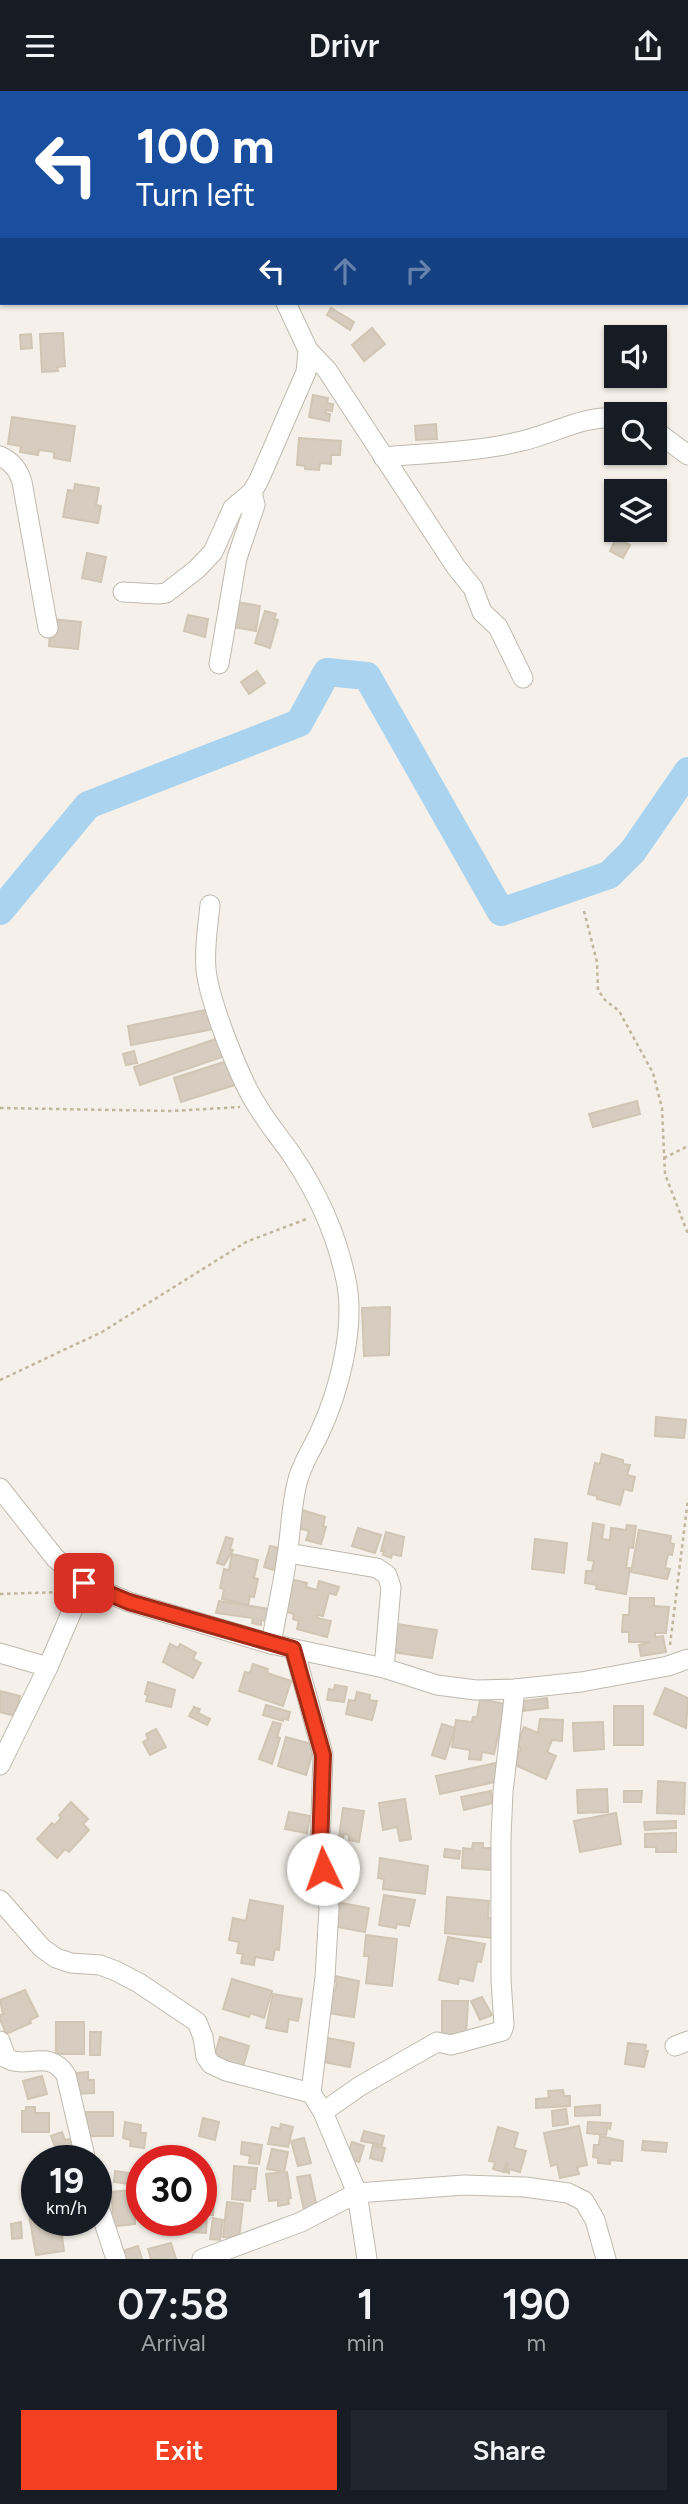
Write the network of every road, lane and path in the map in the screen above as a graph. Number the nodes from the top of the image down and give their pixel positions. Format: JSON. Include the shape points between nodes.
{"nodes":[{"id":1,"x":287,"y":305,"type":"edge"},
{"id":2,"x":308,"y":350,"type":"junction"},
{"id":3,"x":604,"y":418,"type":"edge"},
{"id":4,"x":667,"y":440,"type":"edge"},
{"id":5,"x":688,"y":455,"type":"edge"},
{"id":6,"x":0,"y":456,"type":"edge"},
{"id":7,"x":383,"y":457,"type":"junction"},
{"id":8,"x":252,"y":492,"type":"junction"},
{"id":9,"x":123,"y":592,"type":"dead end"},
{"id":10,"x":48,"y":628,"type":"dead end"},
{"id":11,"x":219,"y":664,"type":"dead end"},
{"id":12,"x":523,"y":677,"type":"dead end"},
{"id":13,"x":210,"y":905,"type":"dead end"},
{"id":14,"x":584,"y":911,"type":"dead end"},
{"id":15,"x":257,"y":1106,"type":"junction"},
{"id":16,"x":0,"y":1108,"type":"edge"},
{"id":17,"x":688,"y":1146,"type":"edge"},
{"id":18,"x":664,"y":1158,"type":"junction"},
{"id":19,"x":324,"y":1213,"type":"junction"},
{"id":20,"x":683,"y":1217,"type":"junction"},
{"id":21,"x":688,"y":1223,"type":"edge"},
{"id":22,"x":688,"y":1234,"type":"edge"},
{"id":23,"x":0,"y":1380,"type":"edge"},
{"id":24,"x":0,"y":1488,"type":"edge"},
{"id":25,"x":688,"y":1499,"type":"edge"},
{"id":26,"x":288,"y":1553,"type":"junction"},
{"id":27,"x":81,"y":1587,"type":"junction"},
{"id":28,"x":0,"y":1594,"type":"edge"},
{"id":29,"x":271,"y":1644,"type":"junction"},
{"id":30,"x":293,"y":1649,"type":"junction"},
{"id":31,"x":0,"y":1653,"type":"edge"},
{"id":32,"x":688,"y":1659,"type":"edge"},
{"id":33,"x":668,"y":1666,"type":"junction"},
{"id":34,"x":48,"y":1667,"type":"junction"},
{"id":35,"x":384,"y":1668,"type":"junction"},
{"id":36,"x":515,"y":1689,"type":"junction"},
{"id":37,"x":0,"y":1765,"type":"edge"},
{"id":38,"x":0,"y":1900,"type":"edge"},
{"id":39,"x":0,"y":2041,"type":"edge"},
{"id":40,"x":311,"y":2093,"type":"junction"},
{"id":41,"x":323,"y":2112,"type":"junction"},
{"id":42,"x":82,"y":2145,"type":"edge"},
{"id":43,"x":357,"y":2193,"type":"junction"},
{"id":44,"x":109,"y":2236,"type":"edge"},
{"id":45,"x":116,"y":2259,"type":"edge"},
{"id":46,"x":202,"y":2259,"type":"edge"},
{"id":47,"x":367,"y":2259,"type":"edge"},
{"id":48,"x":606,"y":2259,"type":"edge"}],
"edges":[{"from":1,"to":2,"type":"street"},
{"from":2,"to":7,"type":"street","via":[[327,370]]},
{"from":2,"to":8,"type":"street","via":[[306,372]]},
{"from":3,"to":7,"type":"street","via":[[479,449]]},
{"from":4,"to":5,"type":"street"},
{"from":6,"to":10,"type":"street","via":[[10,461],[22,482]]},
{"from":7,"to":12,"type":"street","via":[[473,588],[482,612],[498,627]]},
{"from":8,"to":9,"type":"street","via":[[233,508],[213,552],[197,569],[166,593]]},
{"from":8,"to":11,"type":"street","via":[[255,505],[236,558]]},
{"from":13,"to":15,"type":"street","via":[[209,981],[239,1069]]},
{"from":14,"to":18,"type":"path","via":[[597,962],[598,989],[619,1011],[653,1073],[663,1108]]},
{"from":15,"to":16,"type":"path","via":[[172,1111]]},
{"from":15,"to":19,"type":"street"},
{"from":17,"to":18,"type":"path"},
{"from":18,"to":20,"type":"path","via":[[665,1174]]},
{"from":19,"to":23,"type":"path","via":[[246,1242],[102,1332]]},
{"from":19,"to":26,"type":"street","via":[[347,1283],[349,1319],[333,1396],[298,1480]]},
{"from":20,"to":21,"type":"path"},
{"from":20,"to":22,"type":"path"},
{"from":24,"to":27,"type":"street"},
{"from":25,"to":33,"type":"path"},
{"from":26,"to":29,"type":"street"},
{"from":26,"to":35,"type":"street","via":[[377,1568],[387,1575],[391,1587]]},
{"from":27,"to":28,"type":"path"},
{"from":27,"to":29,"type":"street"},
{"from":27,"to":34,"type":"street"},
{"from":29,"to":30,"type":"street"},
{"from":30,"to":35,"type":"street"},
{"from":30,"to":40,"type":"street","via":[[323,1755],[320,1849],[329,1909]]},
{"from":31,"to":34,"type":"street"},
{"from":32,"to":33,"type":"street"},
{"from":33,"to":36,"type":"street"},
{"from":34,"to":37,"type":"street"},
{"from":35,"to":36,"type":"street","via":[[437,1685]]},
{"from":36,"to":41,"type":"street","via":[[503,1792],[502,2031],[451,2045],[437,2042]]},
{"from":38,"to":40,"type":"street","via":[[56,1958],[116,1971],[197,2022],[211,2064]]},
{"from":39,"to":42,"type":"street","via":[[11,2061],[47,2060],[60,2066]]},
{"from":40,"to":41,"type":"street"},
{"from":41,"to":43,"type":"street"},
{"from":43,"to":46,"type":"street","via":[[301,2222]]},
{"from":43,"to":47,"type":"street"},
{"from":43,"to":48,"type":"street","via":[[464,2185],[525,2186],[568,2193],[584,2201],[595,2220]]},
{"from":44,"to":45,"type":"street"}]}
